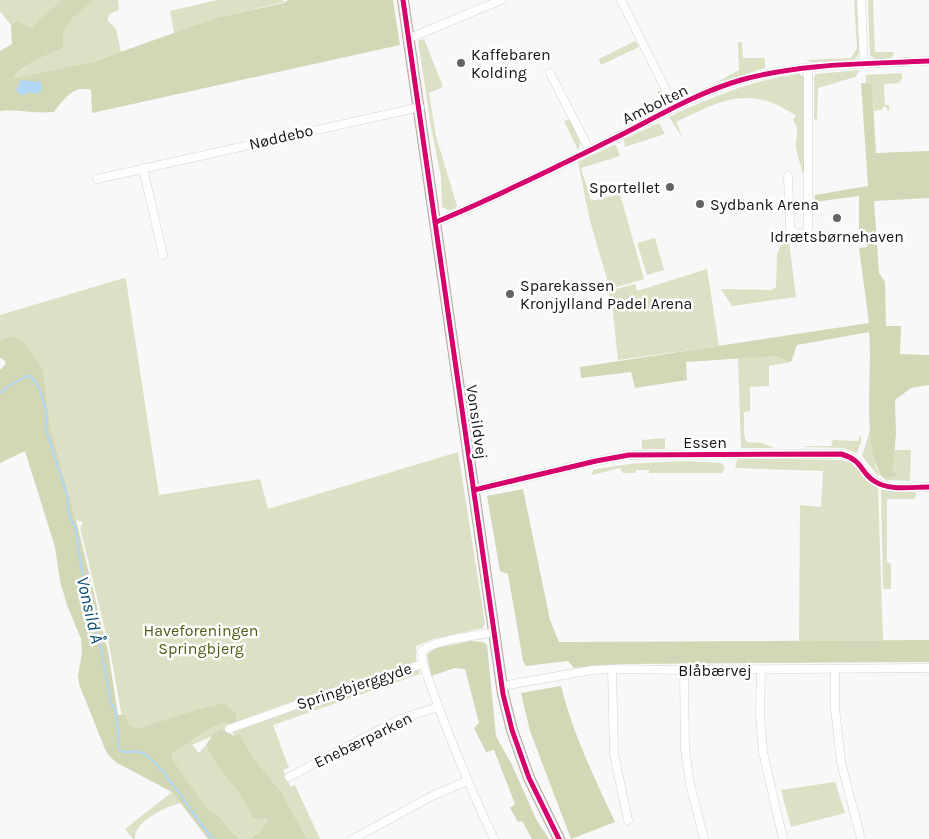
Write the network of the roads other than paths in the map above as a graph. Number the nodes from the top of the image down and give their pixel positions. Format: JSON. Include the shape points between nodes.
{"nodes":[{"id":1,"x":403,"y":0,"type":"edge"},
{"id":2,"x":501,"y":0,"type":"edge"},
{"id":3,"x":621,"y":0,"type":"edge"},
{"id":4,"x":861,"y":0,"type":"edge"},
{"id":5,"x":410,"y":38,"type":"junction"},
{"id":6,"x":929,"y":61,"type":"edge"},
{"id":7,"x":864,"y":64,"type":"junction"},
{"id":8,"x":808,"y":68,"type":"junction"},
{"id":9,"x":550,"y":73,"type":"dead end"},
{"id":10,"x":420,"y":107,"type":"junction"},
{"id":11,"x":675,"y":108,"type":"junction"},
{"id":12,"x":590,"y":151,"type":"junction"},
{"id":13,"x":143,"y":168,"type":"junction"},
{"id":14,"x":788,"y":176,"type":"dead end"},
{"id":15,"x":97,"y":179,"type":"dead end"},
{"id":16,"x":436,"y":222,"type":"junction"},
{"id":17,"x":163,"y":255,"type":"dead end"},
{"id":18,"x":929,"y":487,"type":"edge"},
{"id":19,"x":474,"y":490,"type":"junction"},
{"id":20,"x":495,"y":632,"type":"junction"},
{"id":21,"x":423,"y":664,"type":"junction"},
{"id":22,"x":929,"y":668,"type":"edge"},
{"id":23,"x":612,"y":669,"type":"junction"},
{"id":24,"x":836,"y":669,"type":"junction"},
{"id":25,"x":684,"y":670,"type":"junction"},
{"id":26,"x":761,"y":670,"type":"junction"},
{"id":27,"x":502,"y":686,"type":"junction"},
{"id":28,"x":438,"y":707,"type":"junction"},
{"id":29,"x":229,"y":729,"type":"dead end"},
{"id":30,"x":289,"y":777,"type":"dead end"},
{"id":31,"x":467,"y":781,"type":"junction"},
{"id":32,"x":628,"y":820,"type":"dead end"},
{"id":33,"x":353,"y":839,"type":"edge"},
{"id":34,"x":494,"y":839,"type":"edge"},
{"id":35,"x":559,"y":839,"type":"edge"},
{"id":36,"x":704,"y":839,"type":"edge"},
{"id":37,"x":783,"y":839,"type":"edge"},
{"id":38,"x":861,"y":839,"type":"edge"}],
"edges":[{"from":1,"to":5,"type":"main road","name":"Vonsildvej"},
{"from":2,"to":5,"type":"street"},
{"from":3,"to":11,"type":"street","name":"Ambolten"},
{"from":4,"to":7,"type":"street"},
{"from":5,"to":10,"type":"main road","name":"Vonsildvej"},
{"from":6,"to":7,"type":"street","name":"Ambolten"},
{"from":7,"to":8,"type":"street","name":"Ambolten"},
{"from":8,"to":11,"type":"street","name":"Ambolten","via":[[739,81]]},
{"from":8,"to":14,"type":"street","via":[[808,228],[802,234],[790,229]]},
{"from":9,"to":12,"type":"street"},
{"from":10,"to":13,"type":"street","name":"Nøddebo"},
{"from":10,"to":16,"type":"main road","name":"Vonsildvej"},
{"from":11,"to":12,"type":"street","name":"Ambolten"},
{"from":12,"to":16,"type":"street","name":"Ambolten"},
{"from":13,"to":15,"type":"street","name":"Nøddebo"},
{"from":13,"to":17,"type":"street"},
{"from":16,"to":19,"type":"main road","name":"Vonsildvej"},
{"from":18,"to":19,"type":"street","name":"Essen","via":[[880,484],[872,480],[851,457],[840,454],[629,455]]},
{"from":19,"to":20,"type":"main road","name":"Vonsildvej"},
{"from":20,"to":21,"type":"street","name":"Springbjerggyde","via":[[426,647],[421,652]]},
{"from":20,"to":27,"type":"main road","name":"Vonsildvej"},
{"from":21,"to":28,"type":"street"},
{"from":21,"to":29,"type":"street","name":"Springbjerggyde"},
{"from":22,"to":24,"type":"street","name":"Blåbærvej"},
{"from":23,"to":25,"type":"street","name":"Blåbærvej"},
{"from":23,"to":27,"type":"street","name":"Blåbærvej"},
{"from":23,"to":32,"type":"street","via":[[614,754]]},
{"from":24,"to":26,"type":"street","name":"Blåbærvej"},
{"from":24,"to":38,"type":"street","via":[[835,708],[840,754]]},
{"from":25,"to":26,"type":"street","name":"Blåbærvej"},
{"from":25,"to":36,"type":"street","via":[[690,784]]},
{"from":26,"to":37,"type":"street","via":[[763,752]]},
{"from":27,"to":35,"type":"main road","name":"Vonsildvej","via":[[512,730],[529,778]]},
{"from":28,"to":30,"type":"street","name":"Enebærparken","via":[[400,719]]},
{"from":28,"to":31,"type":"street"},
{"from":31,"to":33,"type":"street","via":[[432,796]]},
{"from":31,"to":34,"type":"street"}]}
